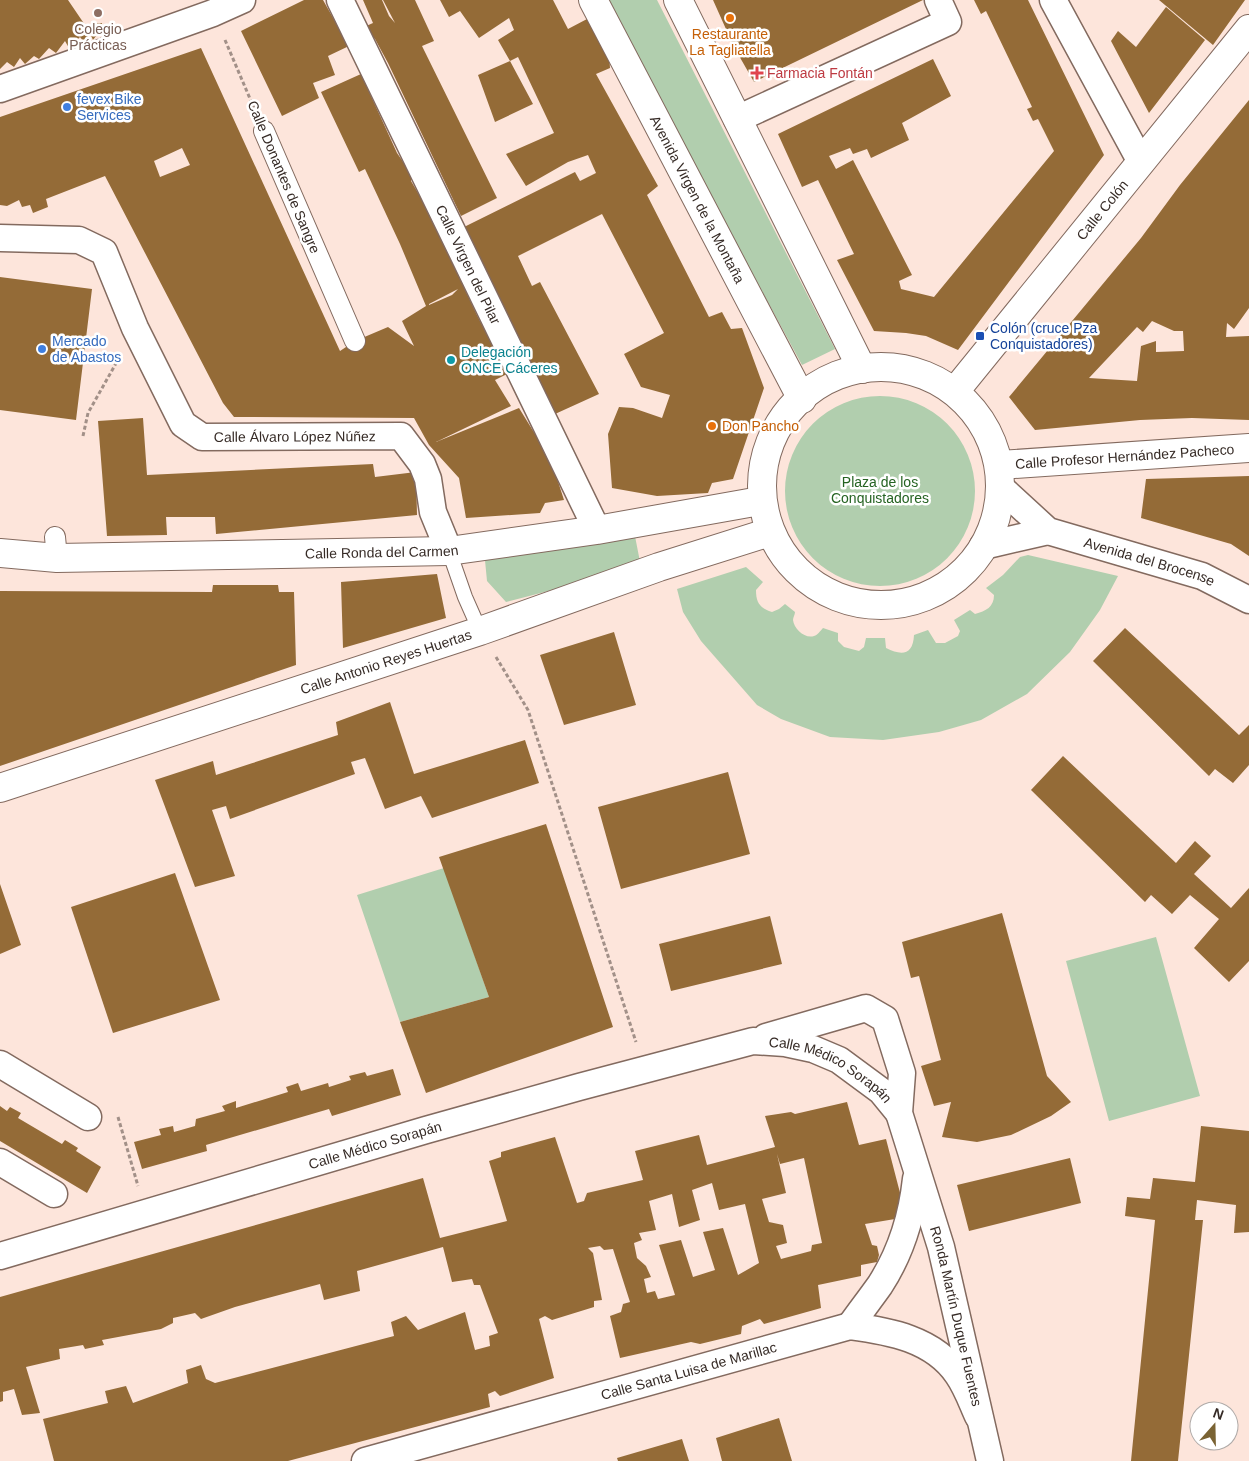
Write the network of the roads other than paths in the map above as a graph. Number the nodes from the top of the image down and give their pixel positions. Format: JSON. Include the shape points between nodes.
{"nodes":[{"id":1,"x":242,"y":0,"type":"edge"},
{"id":2,"x":340,"y":0,"type":"edge"},
{"id":3,"x":593,"y":0,"type":"edge"},
{"id":4,"x":678,"y":0,"type":"edge"},
{"id":5,"x":938,"y":0,"type":"edge"},
{"id":6,"x":1053,"y":0,"type":"edge"},
{"id":7,"x":1249,"y":29,"type":"edge"},
{"id":8,"x":0,"y":89,"type":"edge"},
{"id":9,"x":738,"y":119,"type":"junction"},
{"id":10,"x":264,"y":131,"type":"road end"},
{"id":11,"x":1141,"y":162,"type":"junction"},
{"id":12,"x":0,"y":238,"type":"edge"},
{"id":13,"x":355,"y":341,"type":"dead end"},
{"id":14,"x":862,"y":369,"type":"junction"},
{"id":15,"x":956,"y":390,"type":"junction"},
{"id":16,"x":802,"y":399,"type":"junction"},
{"id":17,"x":1249,"y":448,"type":"edge"},
{"id":18,"x":1000,"y":476,"type":"junction"},
{"id":19,"x":760,"y":501,"type":"junction"},
{"id":20,"x":597,"y":530,"type":"junction"},
{"id":21,"x":1048,"y":531,"type":"junction"},
{"id":22,"x":770,"y":532,"type":"junction"},
{"id":23,"x":983,"y":546,"type":"junction"},
{"id":24,"x":449,"y":551,"type":"junction"},
{"id":25,"x":0,"y":553,"type":"edge"},
{"id":26,"x":1249,"y":600,"type":"edge"},
{"id":27,"x":480,"y":631,"type":"junction"},
{"id":28,"x":0,"y":788,"type":"edge"},
{"id":29,"x":885,"y":1019,"type":"joint"},
{"id":30,"x":753,"y":1041,"type":"junction"},
{"id":31,"x":0,"y":1064,"type":"edge"},
{"id":32,"x":899,"y":1113,"type":"junction"},
{"id":33,"x":88,"y":1117,"type":"dead end"},
{"id":34,"x":0,"y":1162,"type":"edge"},
{"id":35,"x":917,"y":1173,"type":"junction"},
{"id":36,"x":54,"y":1194,"type":"dead end"},
{"id":37,"x":0,"y":1256,"type":"edge"},
{"id":38,"x":850,"y":1326,"type":"junction"},
{"id":39,"x":978,"y":1416,"type":"junction"},
{"id":40,"x":364,"y":1461,"type":"edge"},
{"id":41,"x":990,"y":1461,"type":"edge"}],
"edges":[{"from":1,"to":8,"type":"street"},
{"from":2,"to":20,"type":"street","name":"Calle Virgen del Pilar"},
{"from":3,"to":16,"type":"main road","name":"Avenida Virgen de la Montaña"},
{"from":4,"to":9,"type":"main road"},
{"from":5,"to":9,"type":"street","via":[[948,22]]},
{"from":6,"to":11,"type":"street"},
{"from":7,"to":11,"type":"main road","name":"Calle Colón"},
{"from":9,"to":14,"type":"main road"},
{"from":10,"to":13,"type":"street","name":"Calle Donantes de Sangre"},
{"from":11,"to":15,"type":"main road","name":"Calle Colón"},
{"from":12,"to":24,"type":"street","name":"Calle Álvaro López Núñez","via":[[79,240],[104,252],[135,328],[183,424],[202,436],[401,436],[422,464],[433,512]]},
{"from":14,"to":15,"type":"main road","via":[[914,368]]},
{"from":14,"to":16,"type":"main road","via":[[843,374]]},
{"from":15,"to":18,"type":"main road","via":[[997,451]]},
{"from":16,"to":19,"type":"main road","via":[[771,440],[763,462]]},
{"from":17,"to":18,"type":"main road","name":"Calle Profesor Hernández Pacheco"},
{"from":18,"to":21,"type":"street","name":"Avenida del Brocense"},
{"from":18,"to":23,"type":"main road","via":[[997,514]]},
{"from":19,"to":20,"type":"main road","name":"Calle Ronda del Carmen"},
{"from":19,"to":22,"type":"main road"},
{"from":20,"to":24,"type":"main road","name":"Calle Ronda del Carmen"},
{"from":21,"to":23,"type":"street","name":"Avenida del Brocense"},
{"from":21,"to":26,"type":"street","name":"Avenida del Brocense","via":[[1202,576]]},
{"from":22,"to":23,"type":"main road","via":[[785,558],[807,582],[863,605],[892,605],[920,599],[972,564]]},
{"from":22,"to":27,"type":"main road","name":"Calle Antonio Reyes Huertas","via":[[659,567]]},
{"from":24,"to":25,"type":"main road","name":"Calle Ronda del Carmen","via":[[56,548]]},
{"from":24,"to":27,"type":"lane"},
{"from":27,"to":28,"type":"main road","name":"Calle Antonio Reyes Huertas"},
{"from":29,"to":30,"type":"street","name":"Calle Médico Sorapán","via":[[866,1008]]},
{"from":29,"to":32,"type":"street","name":"Ronda Martín Duque Fuentes","via":[[902,1073]]},
{"from":30,"to":32,"type":"street","name":"Calle Médico Sorapán","via":[[786,1043],[839,1060],[881,1092]]},
{"from":30,"to":37,"type":"street","name":"Calle Médico Sorapán","via":[[436,1127]]},
{"from":31,"to":33,"type":"street"},
{"from":32,"to":35,"type":"street","name":"Ronda Martín Duque Fuentes"},
{"from":34,"to":36,"type":"street"},
{"from":35,"to":38,"type":"street","name":"Ronda Martín Duque Fuentes","via":[[906,1228],[894,1258]]},
{"from":35,"to":39,"type":"street","name":"Ronda Martín Duque Fuentes","via":[[941,1247]]},
{"from":38,"to":39,"type":"street","name":"Calle Santa Luisa de Marillac","via":[[909,1338],[935,1352],[958,1374]]},
{"from":38,"to":40,"type":"street","name":"Calle Santa Luisa de Marillac"},
{"from":39,"to":41,"type":"street","name":"Ronda Martín Duque Fuentes"}]}
